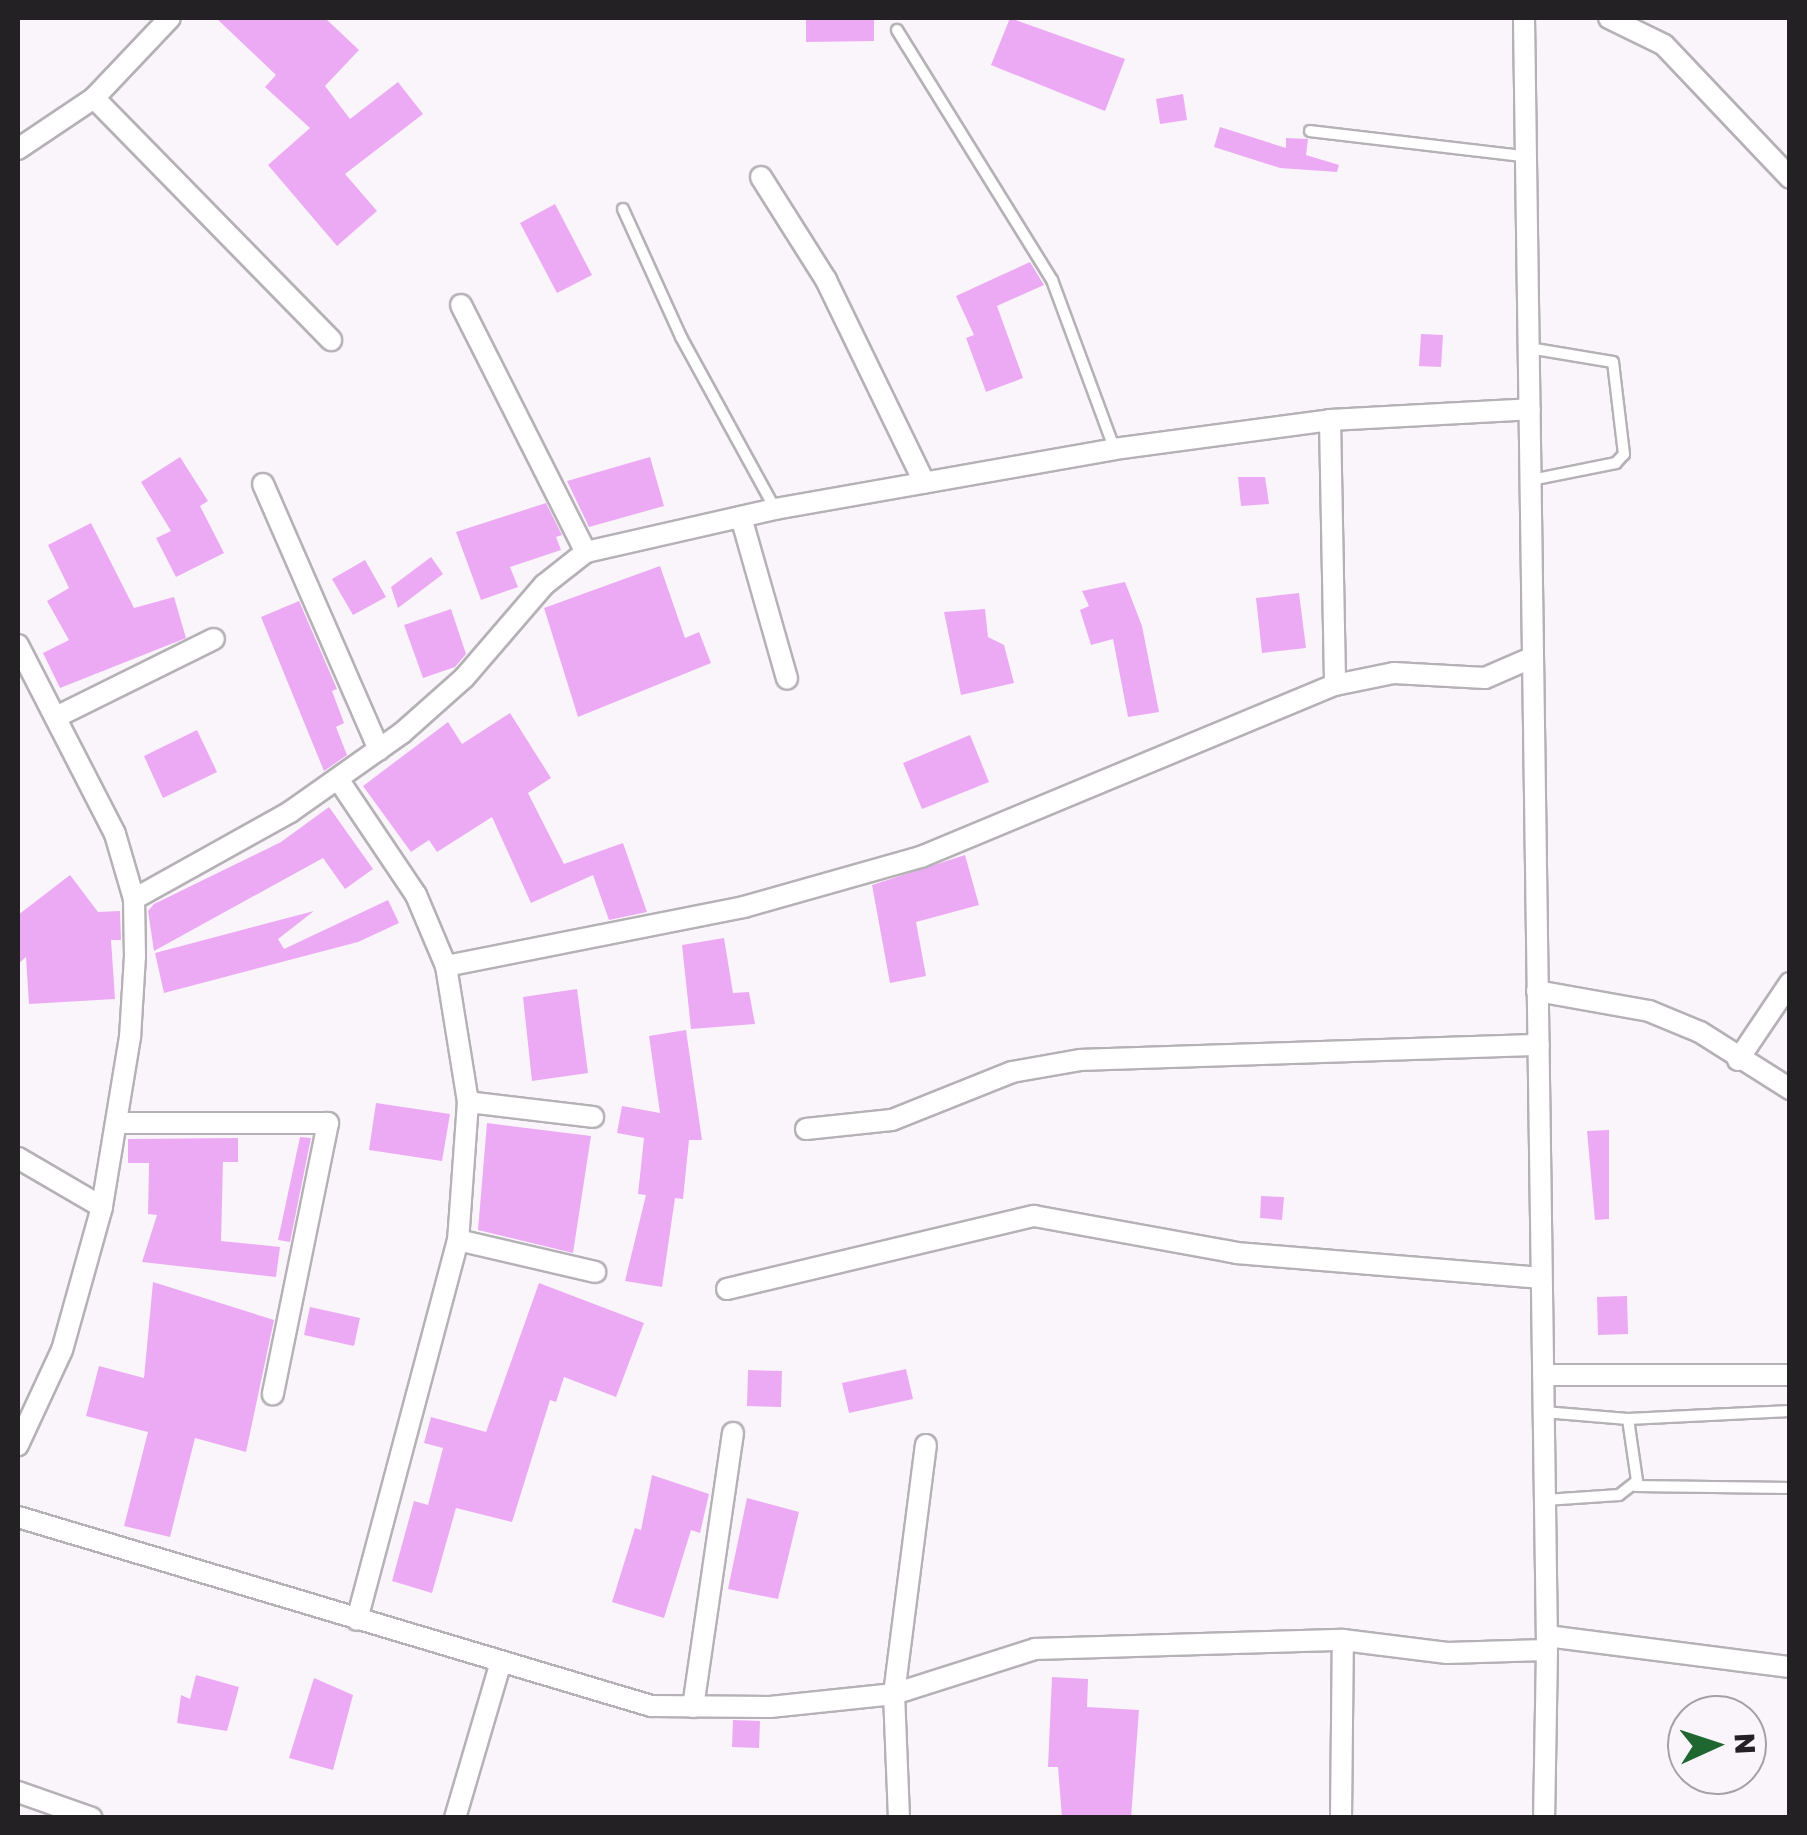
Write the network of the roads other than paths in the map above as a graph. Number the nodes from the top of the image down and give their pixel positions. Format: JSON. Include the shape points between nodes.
{"nodes":[{"id":1,"x":170,"y":18,"type":"edge"},
{"id":2,"x":1524,"y":18,"type":"edge"},
{"id":3,"x":1609,"y":18,"type":"edge"},
{"id":4,"x":897,"y":30,"type":"dead end"},
{"id":5,"x":94,"y":98,"type":"junction"},
{"id":6,"x":1310,"y":131,"type":"dead end"},
{"id":7,"x":18,"y":148,"type":"edge"},
{"id":8,"x":1524,"y":156,"type":"junction"},
{"id":9,"x":761,"y":177,"type":"dead end"},
{"id":10,"x":1790,"y":178,"type":"edge"},
{"id":11,"x":623,"y":209,"type":"dead end"},
{"id":12,"x":461,"y":305,"type":"dead end"},
{"id":13,"x":331,"y":340,"type":"dead end"},
{"id":14,"x":1528,"y":348,"type":"junction"},
{"id":15,"x":1530,"y":408,"type":"junction"},
{"id":16,"x":1330,"y":420,"type":"junction"},
{"id":17,"x":1114,"y":450,"type":"junction"},
{"id":18,"x":1529,"y":480,"type":"junction"},
{"id":19,"x":924,"y":482,"type":"junction"},
{"id":20,"x":263,"y":484,"type":"dead end"},
{"id":21,"x":775,"y":509,"type":"junction"},
{"id":22,"x":741,"y":517,"type":"junction"},
{"id":23,"x":586,"y":552,"type":"junction"},
{"id":24,"x":214,"y":638,"type":"dead end"},
{"id":25,"x":18,"y":645,"type":"edge"},
{"id":26,"x":1529,"y":659,"type":"junction"},
{"id":27,"x":787,"y":679,"type":"dead end"},
{"id":28,"x":1334,"y":684,"type":"junction"},
{"id":29,"x":56,"y":717,"type":"junction"},
{"id":30,"x":379,"y":750,"type":"junction"},
{"id":31,"x":338,"y":779,"type":"junction"},
{"id":32,"x":134,"y":899,"type":"junction"},
{"id":33,"x":446,"y":966,"type":"junction"},
{"id":34,"x":1790,"y":983,"type":"edge"},
{"id":35,"x":1537,"y":991,"type":"junction"},
{"id":36,"x":1538,"y":1045,"type":"junction"},
{"id":37,"x":1738,"y":1060,"type":"junction"},
{"id":38,"x":1790,"y":1088,"type":"edge"},
{"id":39,"x":468,"y":1102,"type":"junction"},
{"id":40,"x":593,"y":1117,"type":"dead end"},
{"id":41,"x":118,"y":1123,"type":"junction"},
{"id":42,"x":806,"y":1129,"type":"dead end"},
{"id":43,"x":18,"y":1158,"type":"edge"},
{"id":44,"x":102,"y":1207,"type":"junction"},
{"id":45,"x":458,"y":1240,"type":"junction"},
{"id":46,"x":595,"y":1272,"type":"dead end"},
{"id":47,"x":1542,"y":1278,"type":"junction"},
{"id":48,"x":727,"y":1290,"type":"dead end"},
{"id":49,"x":1542,"y":1375,"type":"junction"},
{"id":50,"x":1790,"y":1375,"type":"edge"},
{"id":51,"x":273,"y":1394,"type":"dead end"},
{"id":52,"x":1790,"y":1411,"type":"edge"},
{"id":53,"x":1543,"y":1412,"type":"junction"},
{"id":54,"x":1628,"y":1419,"type":"junction"},
{"id":55,"x":733,"y":1433,"type":"dead end"},
{"id":56,"x":18,"y":1445,"type":"edge"},
{"id":57,"x":926,"y":1445,"type":"dead end"},
{"id":58,"x":1635,"y":1486,"type":"junction"},
{"id":59,"x":1790,"y":1488,"type":"edge"},
{"id":60,"x":1546,"y":1500,"type":"junction"},
{"id":61,"x":18,"y":1517,"type":"edge"},
{"id":62,"x":358,"y":1620,"type":"junction"},
{"id":63,"x":1343,"y":1640,"type":"junction"},
{"id":64,"x":1547,"y":1643,"type":"junction"},
{"id":65,"x":501,"y":1662,"type":"junction"},
{"id":66,"x":1790,"y":1667,"type":"edge"},
{"id":67,"x":894,"y":1694,"type":"junction"},
{"id":68,"x":692,"y":1706,"type":"junction"},
{"id":69,"x":18,"y":1792,"type":"edge"},
{"id":70,"x":92,"y":1818,"type":"edge"},
{"id":71,"x":455,"y":1818,"type":"edge"},
{"id":72,"x":898,"y":1818,"type":"edge"},
{"id":73,"x":1341,"y":1818,"type":"edge"},
{"id":74,"x":1544,"y":1818,"type":"edge"}],
"edges":[{"from":1,"to":5,"type":"street"},
{"from":2,"to":8,"type":"street"},
{"from":3,"to":10,"type":"street","via":[[1664,45]]},
{"from":4,"to":17,"type":"lane","via":[[1052,280]]},
{"from":5,"to":7,"type":"street"},
{"from":5,"to":13,"type":"street"},
{"from":6,"to":8,"type":"lane"},
{"from":8,"to":14,"type":"street"},
{"from":9,"to":19,"type":"street","via":[[826,280]]},
{"from":11,"to":21,"type":"lane","via":[[681,337]]},
{"from":12,"to":23,"type":"street"},
{"from":14,"to":15,"type":"street"},
{"from":14,"to":18,"type":"lane","via":[[1612,362],[1624,454],[1616,464]]},
{"from":15,"to":16,"type":"street"},
{"from":15,"to":18,"type":"street"},
{"from":16,"to":17,"type":"street"},
{"from":16,"to":28,"type":"street"},
{"from":17,"to":19,"type":"street"},
{"from":18,"to":26,"type":"street"},
{"from":19,"to":21,"type":"street"},
{"from":20,"to":30,"type":"street"},
{"from":21,"to":22,"type":"street"},
{"from":22,"to":23,"type":"street"},
{"from":22,"to":27,"type":"street"},
{"from":23,"to":30,"type":"street","via":[[544,585],[464,678]]},
{"from":24,"to":29,"type":"street"},
{"from":25,"to":29,"type":"street"},
{"from":26,"to":28,"type":"street","via":[[1485,678],[1394,673]]},
{"from":26,"to":35,"type":"street"},
{"from":28,"to":33,"type":"street","via":[[922,858],[744,906]]},
{"from":29,"to":32,"type":"street","via":[[115,834]]},
{"from":30,"to":31,"type":"street"},
{"from":31,"to":32,"type":"street"},
{"from":31,"to":33,"type":"street","via":[[416,895]]},
{"from":32,"to":41,"type":"street","via":[[130,1038]]},
{"from":33,"to":39,"type":"street"},
{"from":34,"to":37,"type":"street"},
{"from":35,"to":36,"type":"street"},
{"from":35,"to":37,"type":"street","via":[[1650,1011],[1700,1032]]},
{"from":36,"to":42,"type":"street","via":[[1081,1060],[1012,1072],[892,1120]]},
{"from":36,"to":47,"type":"street"},
{"from":37,"to":38,"type":"street"},
{"from":39,"to":40,"type":"street"},
{"from":39,"to":45,"type":"street"},
{"from":41,"to":44,"type":"street"},
{"from":41,"to":51,"type":"street","via":[[328,1123]]},
{"from":43,"to":44,"type":"street"},
{"from":44,"to":56,"type":"street","via":[[62,1350]]},
{"from":45,"to":46,"type":"street"},
{"from":45,"to":62,"type":"street"},
{"from":47,"to":48,"type":"street","via":[[1237,1253],[1034,1216]]},
{"from":47,"to":49,"type":"street"},
{"from":49,"to":50,"type":"street"},
{"from":49,"to":53,"type":"street"},
{"from":52,"to":54,"type":"lane"},
{"from":53,"to":54,"type":"lane"},
{"from":53,"to":60,"type":"street"},
{"from":54,"to":58,"type":"lane","via":[[1634,1428]]},
{"from":55,"to":68,"type":"street"},
{"from":57,"to":67,"type":"street"},
{"from":58,"to":59,"type":"lane"},
{"from":58,"to":60,"type":"lane","via":[[1619,1496]]},
{"from":60,"to":64,"type":"street"},
{"from":61,"to":62,"type":"street"},
{"from":62,"to":65,"type":"street"},
{"from":63,"to":64,"type":"street","via":[[1446,1653]]},
{"from":63,"to":67,"type":"street","via":[[1035,1649]]},
{"from":63,"to":73,"type":"street"},
{"from":64,"to":66,"type":"street"},
{"from":64,"to":74,"type":"street"},
{"from":65,"to":68,"type":"street","via":[[651,1706]]},
{"from":65,"to":71,"type":"street"},
{"from":67,"to":68,"type":"street","via":[[770,1707]]},
{"from":67,"to":72,"type":"street"},
{"from":69,"to":70,"type":"street"}]}
